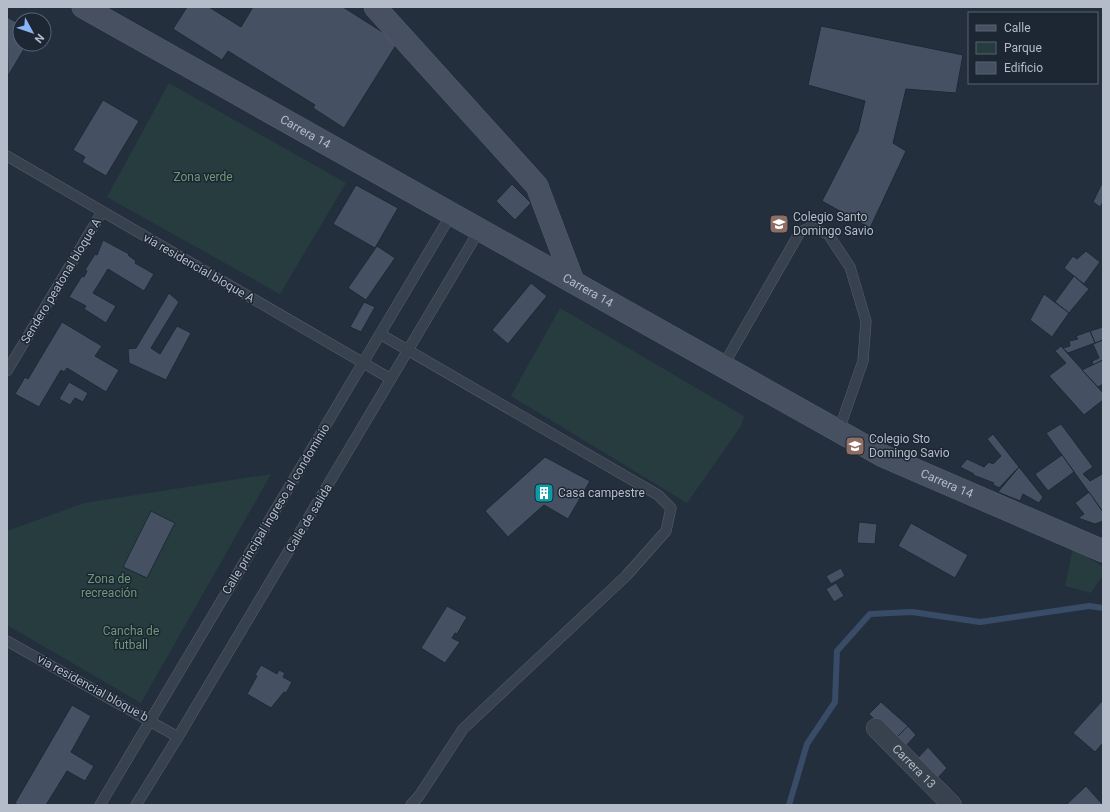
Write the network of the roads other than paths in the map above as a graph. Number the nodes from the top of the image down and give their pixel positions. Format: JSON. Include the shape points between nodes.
{"nodes":[{"id":1,"x":375,"y":7,"type":"edge"},
{"id":2,"x":86,"y":8,"type":"edge"},
{"id":3,"x":7,"y":156,"type":"edge"},
{"id":4,"x":102,"y":212,"type":"junction"},
{"id":5,"x":452,"y":213,"type":"junction"},
{"id":6,"x":480,"y":229,"type":"junction"},
{"id":7,"x":573,"y":282,"type":"junction"},
{"id":8,"x":380,"y":334,"type":"junction"},
{"id":9,"x":408,"y":349,"type":"junction"},
{"id":10,"x":363,"y":364,"type":"junction"},
{"id":11,"x":722,"y":366,"type":"junction"},
{"id":12,"x":7,"y":371,"type":"edge"},
{"id":13,"x":391,"y":379,"type":"junction"},
{"id":14,"x":839,"y":430,"type":"junction"},
{"id":15,"x":1103,"y":551,"type":"edge"},
{"id":16,"x":7,"y":641,"type":"edge"},
{"id":17,"x":151,"y":721,"type":"junction"},
{"id":18,"x":876,"y":728,"type":"dead end"},
{"id":19,"x":178,"y":737,"type":"junction"},
{"id":20,"x":100,"y":805,"type":"edge"},
{"id":21,"x":136,"y":805,"type":"edge"},
{"id":22,"x":411,"y":805,"type":"edge"},
{"id":23,"x":952,"y":805,"type":"edge"}],
"edges":[{"from":1,"to":7,"type":"street","via":[[537,186]]},
{"from":2,"to":5,"type":"street","name":"Carrera 14"},
{"from":3,"to":4,"type":"lane","name":"via residencial bloque A"},
{"from":4,"to":10,"type":"lane","name":"via residencial bloque A"},
{"from":4,"to":12,"type":"lane","name":"Sendero peatonal bloque A"},
{"from":5,"to":6,"type":"street","name":"Carrera 14"},
{"from":5,"to":8,"type":"lane","name":"Calle principal ingreso al condominio"},
{"from":6,"to":7,"type":"street","name":"Carrera 14"},
{"from":6,"to":9,"type":"lane","name":"Calle de salida"},
{"from":7,"to":11,"type":"street","name":"Carrera 14"},
{"from":8,"to":9,"type":"lane"},
{"from":8,"to":10,"type":"lane","name":"Calle principal ingreso al condominio"},
{"from":9,"to":13,"type":"lane","name":"Calle de salida"},
{"from":9,"to":22,"type":"lane","via":[[658,495],[671,508],[666,532],[626,576],[463,729]]},
{"from":10,"to":13,"type":"lane","name":"via residencial bloque A"},
{"from":10,"to":17,"type":"lane","name":"Calle principal ingreso al condominio"},
{"from":11,"to":14,"type":"street","name":"Carrera 14"},
{"from":11,"to":14,"type":"lane","via":[[800,232],[811,227],[828,234],[850,267],[866,322],[863,361]]},
{"from":13,"to":19,"type":"lane","name":"Calle de salida"},
{"from":14,"to":15,"type":"street","name":"Carrera 14","via":[[883,456]]},
{"from":16,"to":17,"type":"lane","name":"via residencial bloque b"},
{"from":17,"to":19,"type":"lane","name":"via residencial bloque b"},
{"from":17,"to":20,"type":"lane","name":"Calle principal ingreso al condominio"},
{"from":18,"to":23,"type":"street","name":"Carrera 13"},
{"from":19,"to":21,"type":"lane","name":"Calle de salida"}]}
